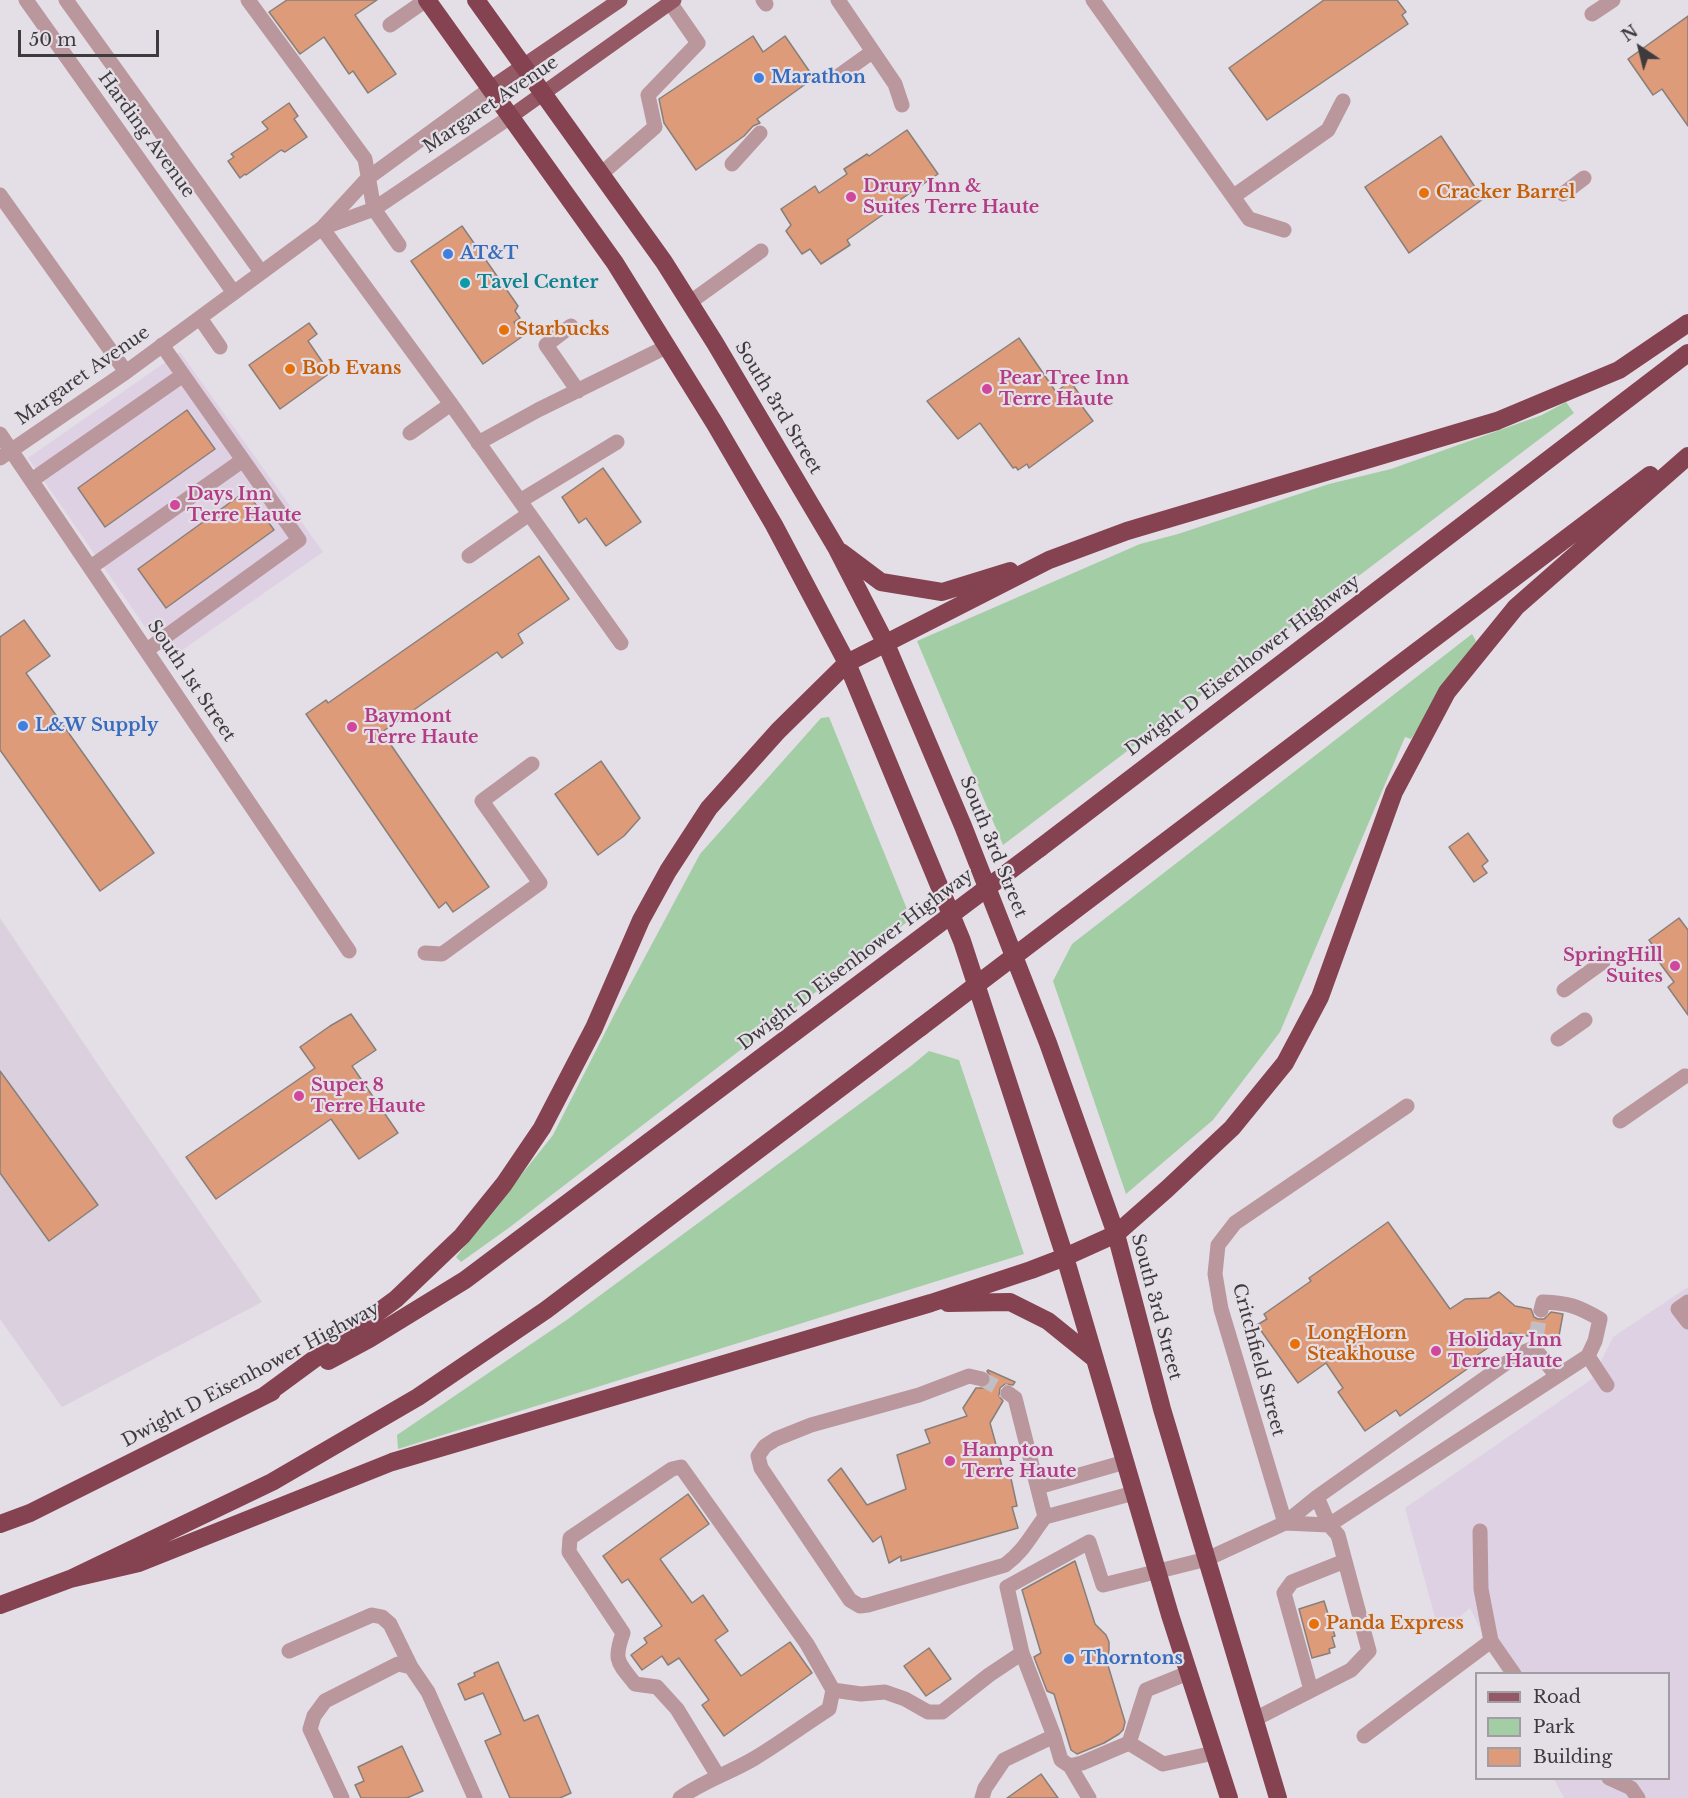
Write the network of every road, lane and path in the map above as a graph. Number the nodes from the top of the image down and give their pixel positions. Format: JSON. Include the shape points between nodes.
{"nodes":[{"id":1,"x":66,"y":0,"type":"edge"},
{"id":2,"x":248,"y":0,"type":"edge"},
{"id":3,"x":427,"y":0,"type":"edge"},
{"id":4,"x":476,"y":0,"type":"edge"},
{"id":5,"x":620,"y":0,"type":"edge"},
{"id":6,"x":838,"y":0,"type":"edge"},
{"id":7,"x":1094,"y":0,"type":"edge"},
{"id":8,"x":1613,"y":0,"type":"edge"},
{"id":9,"x":672,"y":2,"type":"edge"},
{"id":10,"x":34,"y":3,"type":"edge"},
{"id":11,"x":1592,"y":14,"type":"dead end"},
{"id":12,"x":390,"y":25,"type":"dead end"},
{"id":13,"x":873,"y":52,"type":"junction"},
{"id":14,"x":522,"y":66,"type":"junction"},
{"id":15,"x":837,"y":77,"type":"dead end"},
{"id":16,"x":491,"y":88,"type":"junction"},
{"id":17,"x":543,"y":94,"type":"junction"},
{"id":18,"x":1343,"y":101,"type":"dead end"},
{"id":19,"x":902,"y":105,"type":"dead end"},
{"id":20,"x":510,"y":117,"type":"junction"},
{"id":21,"x":760,"y":133,"type":"dead end"},
{"id":22,"x":732,"y":164,"type":"dead end"},
{"id":23,"x":601,"y":174,"type":"junction"},
{"id":24,"x":368,"y":178,"type":"junction"},
{"id":25,"x":1584,"y":178,"type":"dead end"},
{"id":26,"x":1563,"y":194,"type":"dead end"},
{"id":27,"x":0,"y":195,"type":"edge"},
{"id":28,"x":1234,"y":196,"type":"junction"},
{"id":29,"x":374,"y":209,"type":"junction"},
{"id":30,"x":322,"y":228,"type":"junction"},
{"id":31,"x":1284,"y":230,"type":"dead end"},
{"id":32,"x":399,"y":245,"type":"dead end"},
{"id":33,"x":761,"y":251,"type":"dead end"},
{"id":34,"x":261,"y":273,"type":"junction"},
{"id":35,"x":234,"y":293,"type":"junction"},
{"id":36,"x":689,"y":303,"type":"junction"},
{"id":37,"x":200,"y":318,"type":"junction"},
{"id":38,"x":1688,"y":323,"type":"edge"},
{"id":39,"x":571,"y":326,"type":"dead end"},
{"id":40,"x":162,"y":345,"type":"junction"},
{"id":41,"x":668,"y":346,"type":"junction"},
{"id":42,"x":220,"y":347,"type":"dead end"},
{"id":43,"x":1688,"y":353,"type":"edge"},
{"id":44,"x":126,"y":372,"type":"junction"},
{"id":45,"x":183,"y":375,"type":"junction"},
{"id":46,"x":578,"y":390,"type":"junction"},
{"id":47,"x":451,"y":404,"type":"junction"},
{"id":48,"x":410,"y":433,"type":"dead end"},
{"id":49,"x":0,"y":434,"type":"edge"},
{"id":50,"x":617,"y":442,"type":"dead end"},
{"id":51,"x":478,"y":443,"type":"junction"},
{"id":52,"x":1688,"y":446,"type":"edge"},
{"id":53,"x":6,"y":454,"type":"edge"},
{"id":54,"x":1688,"y":456,"type":"edge"},
{"id":55,"x":243,"y":460,"type":"junction"},
{"id":56,"x":32,"y":480,"type":"junction"},
{"id":57,"x":524,"y":508,"type":"junction"},
{"id":58,"x":837,"y":549,"type":"junction"},
{"id":59,"x":469,"y":556,"type":"dead end"},
{"id":60,"x":1049,"y":560,"type":"junction"},
{"id":61,"x":91,"y":567,"type":"junction"},
{"id":62,"x":621,"y":643,"type":"dead end"},
{"id":63,"x":886,"y":644,"type":"junction"},
{"id":64,"x":147,"y":651,"type":"junction"},
{"id":65,"x":847,"y":663,"type":"junction"},
{"id":66,"x":532,"y":764,"type":"dead end"},
{"id":67,"x":349,"y":951,"type":"dead end"},
{"id":68,"x":425,"y":953,"type":"dead end"},
{"id":69,"x":1603,"y":962,"type":"dead end"},
{"id":70,"x":1564,"y":990,"type":"dead end"},
{"id":71,"x":1585,"y":1020,"type":"dead end"},
{"id":72,"x":1558,"y":1040,"type":"dead end"},
{"id":73,"x":1685,"y":1076,"type":"dead end"},
{"id":74,"x":1407,"y":1106,"type":"dead end"},
{"id":75,"x":1620,"y":1121,"type":"dead end"},
{"id":76,"x":1116,"y":1234,"type":"junction"},
{"id":77,"x":1065,"y":1257,"type":"junction"},
{"id":78,"x":1688,"y":1302,"type":"edge"},
{"id":79,"x":931,"y":1303,"type":"junction"},
{"id":80,"x":1541,"y":1310,"type":"dead end"},
{"id":81,"x":1688,"y":1322,"type":"edge"},
{"id":82,"x":1588,"y":1356,"type":"junction"},
{"id":83,"x":1095,"y":1359,"type":"junction"},
{"id":84,"x":1557,"y":1376,"type":"junction"},
{"id":85,"x":982,"y":1379,"type":"tunnel mouth"},
{"id":86,"x":1607,"y":1385,"type":"dead end"},
{"id":87,"x":1008,"y":1393,"type":"tunnel mouth"},
{"id":88,"x":264,"y":1396,"type":"junction"},
{"id":89,"x":1125,"y":1462,"type":"junction"},
{"id":90,"x":1038,"y":1487,"type":"junction"},
{"id":91,"x":1134,"y":1493,"type":"junction"},
{"id":92,"x":1317,"y":1497,"type":"junction"},
{"id":93,"x":1045,"y":1517,"type":"junction"},
{"id":94,"x":1285,"y":1523,"type":"junction"},
{"id":95,"x":0,"y":1524,"type":"edge"},
{"id":96,"x":1329,"y":1525,"type":"junction"},
{"id":97,"x":1480,"y":1532,"type":"dead end"},
{"id":98,"x":1207,"y":1559,"type":"junction"},
{"id":99,"x":1345,"y":1561,"type":"junction"},
{"id":100,"x":996,"y":1568,"type":"junction"},
{"id":101,"x":1157,"y":1573,"type":"junction"},
{"id":102,"x":70,"y":1579,"type":"junction"},
{"id":103,"x":1007,"y":1587,"type":"junction"},
{"id":104,"x":0,"y":1605,"type":"edge"},
{"id":105,"x":1491,"y":1641,"type":"junction"},
{"id":106,"x":289,"y":1651,"type":"dead end"},
{"id":107,"x":1022,"y":1653,"type":"junction"},
{"id":108,"x":411,"y":1667,"type":"junction"},
{"id":109,"x":1513,"y":1672,"type":"edge"},
{"id":110,"x":1188,"y":1673,"type":"junction"},
{"id":111,"x":833,"y":1690,"type":"junction"},
{"id":112,"x":1311,"y":1690,"type":"junction"},
{"id":113,"x":1255,"y":1719,"type":"junction"},
{"id":114,"x":1054,"y":1736,"type":"junction"},
{"id":115,"x":1364,"y":1736,"type":"dead end"},
{"id":116,"x":1129,"y":1743,"type":"junction"},
{"id":117,"x":1214,"y":1753,"type":"junction"},
{"id":118,"x":1070,"y":1766,"type":"junction"},
{"id":119,"x":718,"y":1776,"type":"junction"},
{"id":120,"x":1611,"y":1780,"type":"edge"},
{"id":121,"x":342,"y":1798,"type":"edge"},
{"id":122,"x":475,"y":1798,"type":"edge"},
{"id":123,"x":680,"y":1798,"type":"edge"},
{"id":124,"x":982,"y":1798,"type":"edge"},
{"id":125,"x":1089,"y":1798,"type":"edge"},
{"id":126,"x":1229,"y":1798,"type":"edge"},
{"id":127,"x":1278,"y":1798,"type":"edge"},
{"id":128,"x":1638,"y":1798,"type":"edge"}],
"edges":[{"from":1,"to":34,"type":"street","name":"Harding Avenue"},
{"from":2,"to":24,"type":"street","via":[[355,130]]},
{"from":3,"to":12,"type":"street"},
{"from":3,"to":16,"type":"highway"},
{"from":4,"to":14,"type":"highway","name":"South 3rd Street"},
{"from":5,"to":14,"type":"main road","name":"Margaret Avenue"},
{"from":6,"to":13,"type":"street"},
{"from":7,"to":28,"type":"street"},
{"from":8,"to":11,"type":"street"},
{"from":9,"to":17,"type":"main road","name":"Margaret Avenue"},
{"from":9,"to":23,"type":"street","via":[[698,43],[648,95],[656,127]]},
{"from":10,"to":35,"type":"street","name":"Harding Avenue"},
{"from":13,"to":15,"type":"street"},
{"from":13,"to":19,"type":"street","via":[[894,84]]},
{"from":14,"to":16,"type":"main road","name":"Margaret Avenue"},
{"from":14,"to":17,"type":"highway","name":"South 3rd Street"},
{"from":16,"to":20,"type":"highway"},
{"from":16,"to":24,"type":"street","name":"Margaret Avenue"},
{"from":17,"to":20,"type":"main road","name":"Margaret Avenue"},
{"from":17,"to":23,"type":"highway","name":"South 3rd Street"},
{"from":18,"to":28,"type":"street","via":[[1328,130]]},
{"from":20,"to":29,"type":"street","name":"Margaret Avenue"},
{"from":20,"to":41,"type":"highway","via":[[615,263]]},
{"from":21,"to":22,"type":"street"},
{"from":23,"to":36,"type":"highway","name":"South 3rd Street"},
{"from":24,"to":29,"type":"street"},
{"from":24,"to":30,"type":"street","name":"Margaret Avenue"},
{"from":25,"to":26,"type":"street"},
{"from":27,"to":44,"type":"street"},
{"from":28,"to":31,"type":"street","via":[[1250,219]]},
{"from":29,"to":30,"type":"street","name":"Margaret Avenue"},
{"from":29,"to":32,"type":"street"},
{"from":30,"to":34,"type":"street","name":"Margaret Avenue"},
{"from":30,"to":47,"type":"street"},
{"from":33,"to":36,"type":"street"},
{"from":34,"to":35,"type":"street","name":"Margaret Avenue"},
{"from":35,"to":37,"type":"street","name":"Margaret Avenue"},
{"from":36,"to":58,"type":"highway","name":"South 3rd Street"},
{"from":37,"to":40,"type":"street","name":"Margaret Avenue"},
{"from":37,"to":42,"type":"street"},
{"from":38,"to":60,"type":"highway","via":[[1619,369],[1497,421],[1138,528]]},
{"from":39,"to":46,"type":"street","via":[[546,345]]},
{"from":40,"to":44,"type":"street","name":"Margaret Avenue"},
{"from":40,"to":45,"type":"street"},
{"from":41,"to":46,"type":"street"},
{"from":41,"to":65,"type":"highway","via":[[774,525]]},
{"from":43,"to":88,"type":"highway","name":"Dwight D Eisenhower Highway","bridge":true,"via":[[1040,848],[465,1280],[369,1339]]},
{"from":44,"to":53,"type":"street","name":"Margaret Avenue"},
{"from":45,"to":55,"type":"street"},
{"from":45,"to":56,"type":"street"},
{"from":46,"to":51,"type":"street"},
{"from":47,"to":48,"type":"street"},
{"from":47,"to":51,"type":"street"},
{"from":49,"to":53,"type":"street","name":"South 1st Street"},
{"from":50,"to":57,"type":"street"},
{"from":51,"to":57,"type":"street"},
{"from":52,"to":102,"type":"highway","bridge":true,"via":[[546,1310],[418,1397],[272,1482]]},
{"from":53,"to":56,"type":"street","name":"South 1st Street"},
{"from":54,"to":76,"type":"highway","via":[[1516,607],[1448,693],[1394,792],[1320,997],[1285,1064],[1232,1128]]},
{"from":55,"to":61,"type":"street"},
{"from":55,"to":64,"type":"street","via":[[299,540]]},
{"from":56,"to":61,"type":"street","name":"South 1st Street"},
{"from":57,"to":59,"type":"street"},
{"from":57,"to":62,"type":"street"},
{"from":58,"to":60,"type":"highway","via":[[881,582],[942,591]]},
{"from":58,"to":63,"type":"highway","name":"South 3rd Street"},
{"from":60,"to":63,"type":"highway"},
{"from":61,"to":64,"type":"street","name":"South 1st Street"},
{"from":63,"to":65,"type":"highway"},
{"from":63,"to":76,"type":"highway","name":"South 3rd Street","via":[[1044,1032]]},
{"from":64,"to":67,"type":"street","name":"South 1st Street"},
{"from":65,"to":77,"type":"highway","via":[[962,941]]},
{"from":65,"to":88,"type":"highway","via":[[778,731],[710,808],[668,870],[542,1128],[497,1192],[462,1236],[396,1299]]},
{"from":66,"to":68,"type":"street","via":[[482,801],[540,883],[442,954]]},
{"from":69,"to":70,"type":"street"},
{"from":71,"to":72,"type":"street"},
{"from":73,"to":75,"type":"street"},
{"from":74,"to":94,"type":"street","name":"Critchfield Street","via":[[1235,1223],[1218,1245],[1215,1274],[1221,1309]]},
{"from":76,"to":77,"type":"highway"},
{"from":76,"to":98,"type":"highway","name":"South 3rd Street","via":[[1162,1410]]},
{"from":77,"to":79,"type":"highway"},
{"from":77,"to":83,"type":"highway"},
{"from":78,"to":81,"type":"street","via":[[1678,1309]]},
{"from":79,"to":83,"type":"highway","via":[[1010,1302],[1048,1322]]},
{"from":79,"to":102,"type":"highway","via":[[392,1462],[139,1563]]},
{"from":80,"to":82,"type":"street","via":[[1543,1302],[1559,1302],[1578,1306],[1600,1318]]},
{"from":82,"to":84,"type":"street"},
{"from":82,"to":86,"type":"street"},
{"from":83,"to":89,"type":"highway"},
{"from":84,"to":92,"type":"street","via":[[1535,1342]]},
{"from":84,"to":96,"type":"street"},
{"from":85,"to":100,"type":"street","via":[[969,1376],[919,1395],[811,1425],[776,1438],[758,1456],[761,1468],[850,1600],[860,1605]]},
{"from":87,"to":90,"type":"street","via":[[1015,1398]]},
{"from":88,"to":95,"type":"highway","name":"Dwight D Eisenhower Highway","via":[[30,1513]]},
{"from":89,"to":90,"type":"street"},
{"from":89,"to":91,"type":"highway"},
{"from":90,"to":93,"type":"street"},
{"from":91,"to":93,"type":"street"},
{"from":91,"to":101,"type":"highway"},
{"from":92,"to":94,"type":"street"},
{"from":92,"to":96,"type":"street"},
{"from":93,"to":100,"type":"street","via":[[1017,1556]]},
{"from":94,"to":96,"type":"street"},
{"from":94,"to":98,"type":"street"},
{"from":96,"to":99,"type":"street","via":[[1338,1535]]},
{"from":97,"to":105,"type":"street","via":[[1481,1589]]},
{"from":98,"to":101,"type":"street"},
{"from":98,"to":113,"type":"highway","name":"South 3rd Street"},
{"from":99,"to":112,"type":"street","via":[[1370,1651],[1351,1670]]},
{"from":99,"to":112,"type":"street","via":[[1292,1582],[1284,1593]]},
{"from":100,"to":103,"type":"street"},
{"from":101,"to":103,"type":"street","via":[[1103,1585],[1089,1542]]},
{"from":101,"to":110,"type":"highway"},
{"from":102,"to":104,"type":"highway"},
{"from":103,"to":107,"type":"street"},
{"from":105,"to":109,"type":"street"},
{"from":105,"to":115,"type":"street"},
{"from":106,"to":108,"type":"street","via":[[372,1616],[382,1617],[390,1624]]},
{"from":107,"to":111,"type":"street","via":[[942,1712],[928,1712],[885,1692]]},
{"from":107,"to":114,"type":"street"},
{"from":108,"to":121,"type":"street","via":[[398,1664],[377,1674],[325,1701],[314,1716],[310,1729]]},
{"from":108,"to":122,"type":"street","via":[[428,1692]]},
{"from":110,"to":116,"type":"street","via":[[1146,1690]]},
{"from":110,"to":117,"type":"highway"},
{"from":111,"to":119,"type":"street","via":[[829,1709],[754,1759]]},
{"from":111,"to":119,"type":"street","via":[[807,1644],[681,1467],[672,1469],[570,1538],[569,1552],[622,1634],[617,1662],[635,1684],[657,1687],[677,1709]]},
{"from":112,"to":113,"type":"street"},
{"from":113,"to":127,"type":"highway","name":"South 3rd Street"},
{"from":114,"to":118,"type":"street","via":[[1061,1760]]},
{"from":114,"to":124,"type":"street","via":[[1004,1760]]},
{"from":116,"to":117,"type":"street","via":[[1163,1764]]},
{"from":116,"to":118,"type":"street"},
{"from":117,"to":126,"type":"highway"},
{"from":118,"to":125,"type":"street"},
{"from":119,"to":123,"type":"street"},
{"from":120,"to":128,"type":"street","via":[[1631,1788]]}]}
